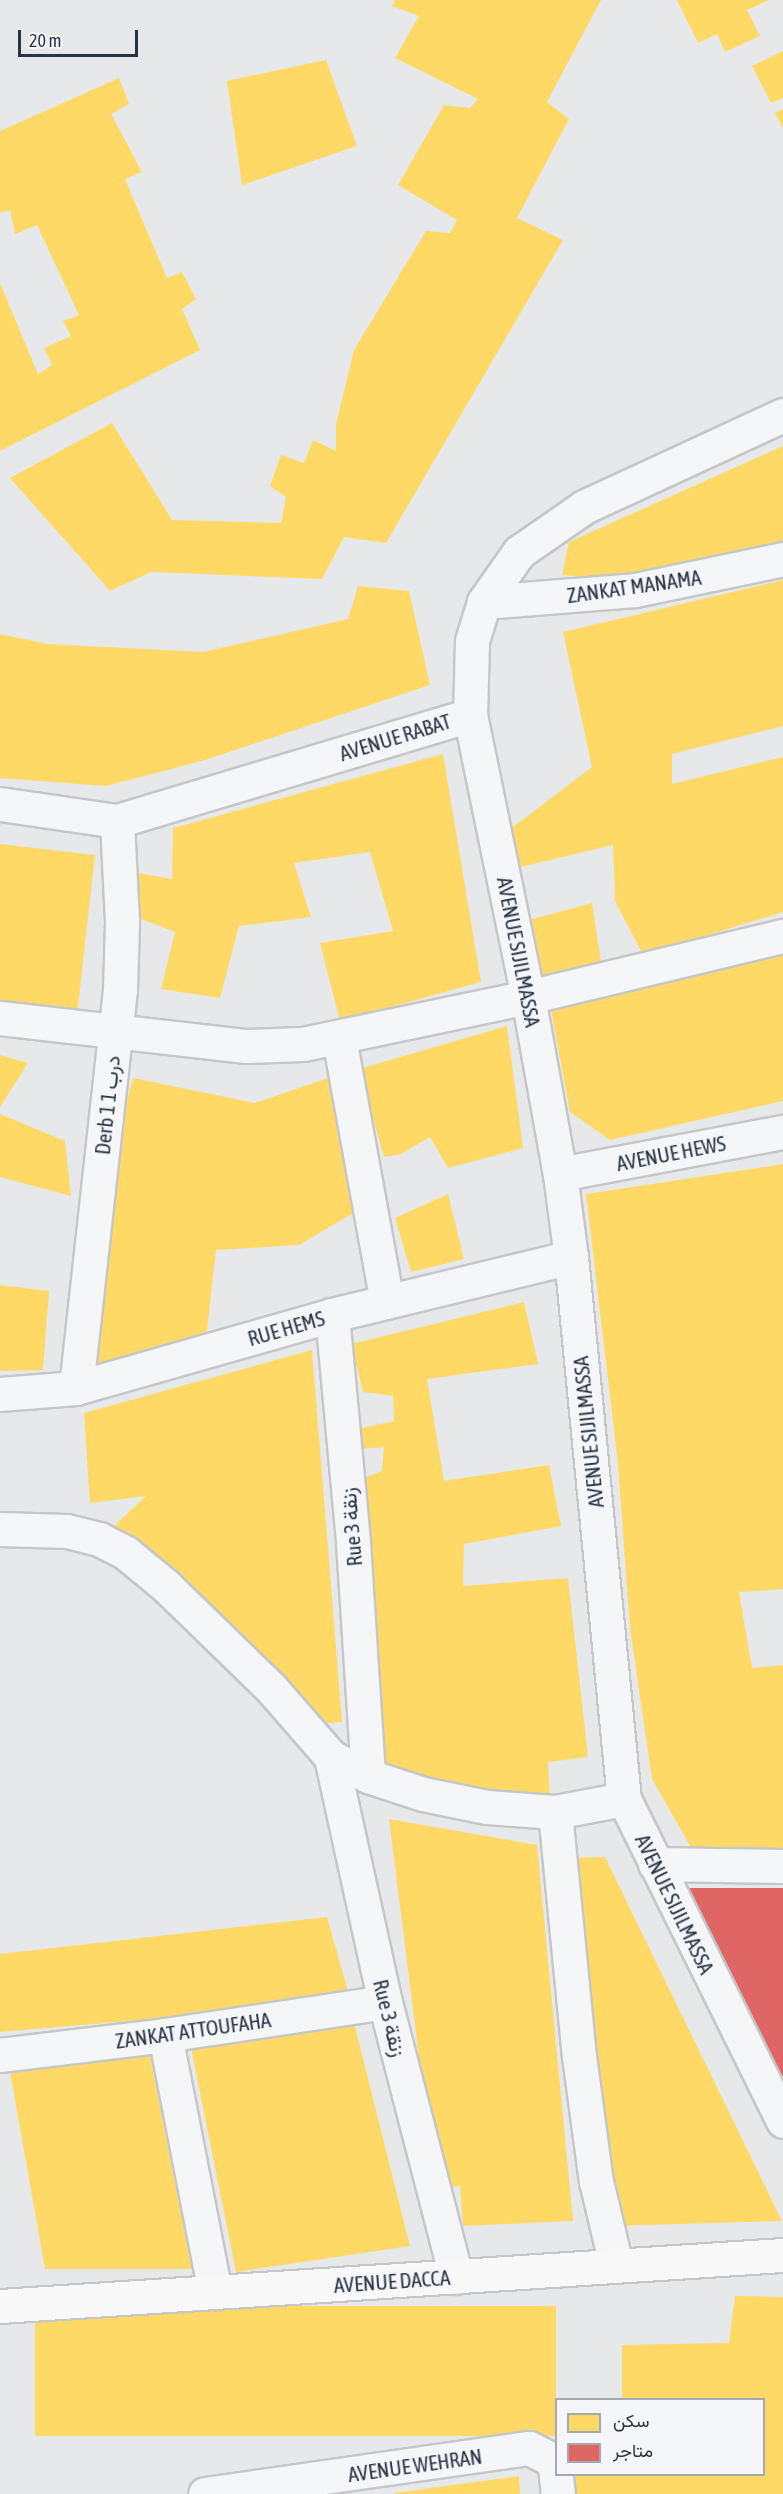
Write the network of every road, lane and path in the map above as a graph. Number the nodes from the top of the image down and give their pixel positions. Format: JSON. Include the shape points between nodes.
{"nodes":[{"id":1,"x":783,"y":415,"type":"edge"},
{"id":2,"x":783,"y":559,"type":"edge"},
{"id":3,"x":484,"y":602,"type":"junction"},
{"id":4,"x":470,"y":715,"type":"junction"},
{"id":5,"x":0,"y":804,"type":"edge"},
{"id":6,"x":117,"y":821,"type":"junction"},
{"id":7,"x":783,"y":936,"type":"edge"},
{"id":8,"x":528,"y":997,"type":"junction"},
{"id":9,"x":0,"y":1018,"type":"edge"},
{"id":10,"x":115,"y":1030,"type":"junction"},
{"id":11,"x":339,"y":1038,"type":"junction"},
{"id":12,"x":783,"y":1132,"type":"edge"},
{"id":13,"x":560,"y":1174,"type":"junction"},
{"id":14,"x":571,"y":1257,"type":"junction"},
{"id":15,"x":387,"y":1302,"type":"junction"},
{"id":16,"x":333,"y":1315,"type":"junction"},
{"id":17,"x":76,"y":1388,"type":"junction"},
{"id":18,"x":0,"y":1394,"type":"edge"},
{"id":19,"x":0,"y":1529,"type":"edge"},
{"id":20,"x":331,"y":1757,"type":"junction"},
{"id":21,"x":368,"y":1776,"type":"junction"},
{"id":22,"x":624,"y":1799,"type":"junction"},
{"id":23,"x":555,"y":1812,"type":"junction"},
{"id":24,"x":655,"y":1864,"type":"junction"},
{"id":25,"x":783,"y":1866,"type":"edge"},
{"id":26,"x":385,"y":2002,"type":"junction"},
{"id":27,"x":165,"y":2035,"type":"junction"},
{"id":28,"x":0,"y":2055,"type":"edge"},
{"id":29,"x":783,"y":2121,"type":"edge"},
{"id":30,"x":783,"y":2255,"type":"edge"},
{"id":31,"x":616,"y":2265,"type":"junction"},
{"id":32,"x":456,"y":2277,"type":"junction"},
{"id":33,"x":215,"y":2292,"type":"junction"},
{"id":34,"x":0,"y":2306,"type":"edge"},
{"id":35,"x":555,"y":2467,"type":"edge"},
{"id":36,"x":556,"y":2476,"type":"edge"},
{"id":37,"x":205,"y":2494,"type":"edge"},
{"id":38,"x":558,"y":2494,"type":"edge"}],
"edges":[{"from":1,"to":3,"type":"street","name":"AVENUE RABAT","via":[[562,519],[519,552]]},
{"from":2,"to":3,"type":"street","name":"ZANKAT MANAMA","via":[[635,590]]},
{"from":3,"to":4,"type":"street","name":"AVENUE RABAT","via":[[472,641]]},
{"from":4,"to":6,"type":"street","name":"AVENUE RABAT"},
{"from":4,"to":8,"type":"street","name":"AVENUE SIJILMASSA"},
{"from":5,"to":6,"type":"street","name":"AVENUE RABAT"},
{"from":6,"to":10,"type":"street","name":"Derb 1 درب 1","via":[[122,954]]},
{"from":7,"to":8,"type":"street"},
{"from":8,"to":11,"type":"street"},
{"from":8,"to":13,"type":"street","name":"AVENUE SIJILMASSA"},
{"from":9,"to":10,"type":"street"},
{"from":10,"to":11,"type":"street","via":[[246,1046]]},
{"from":10,"to":17,"type":"street","name":"Derb 1 درب 1"},
{"from":11,"to":15,"type":"street"},
{"from":12,"to":13,"type":"street","name":"AVENUE HEWS"},
{"from":13,"to":14,"type":"street","name":"AVENUE SIJILMASSA"},
{"from":14,"to":15,"type":"street","name":"RUE HEMS"},
{"from":14,"to":22,"type":"street","name":"AVENUE SIJILMASSA"},
{"from":15,"to":16,"type":"street","name":"RUE HEMS"},
{"from":16,"to":17,"type":"street","name":"RUE HEMS"},
{"from":16,"to":21,"type":"street","name":"Rue 3 زنقة"},
{"from":17,"to":18,"type":"street","name":"RUE HEMS"},
{"from":19,"to":20,"type":"street","via":[[67,1531],[99,1539],[126,1553],[166,1586],[271,1688]]},
{"from":20,"to":21,"type":"street"},
{"from":20,"to":26,"type":"street","name":"Rue 3 زنقة"},
{"from":21,"to":23,"type":"street","via":[[423,1794],[487,1807]]},
{"from":22,"to":23,"type":"street"},
{"from":22,"to":24,"type":"street","name":"AVENUE SIJILMASSA"},
{"from":23,"to":31,"type":"street","via":[[580,2067],[596,2181]]},
{"from":24,"to":25,"type":"street"},
{"from":24,"to":29,"type":"street","name":"AVENUE SIJILMASSA"},
{"from":26,"to":27,"type":"street","name":"ZANKAT ATTOUFAHA"},
{"from":26,"to":32,"type":"street","name":"Rue 3 زنقة"},
{"from":27,"to":28,"type":"street","name":"ZANKAT ATTOUFAHA"},
{"from":27,"to":33,"type":"street"},
{"from":30,"to":31,"type":"street","name":"AVENUE DACCA"},
{"from":31,"to":32,"type":"street","name":"AVENUE DACCA"},
{"from":32,"to":33,"type":"street","name":"AVENUE DACCA"},
{"from":33,"to":34,"type":"street","name":"AVENUE DACCA"},
{"from":35,"to":37,"type":"street","name":"AVENUE WEHRAN","via":[[549,2458],[529,2448]]},
{"from":36,"to":38,"type":"street","name":"AVENUE WEHRAN"}]}
